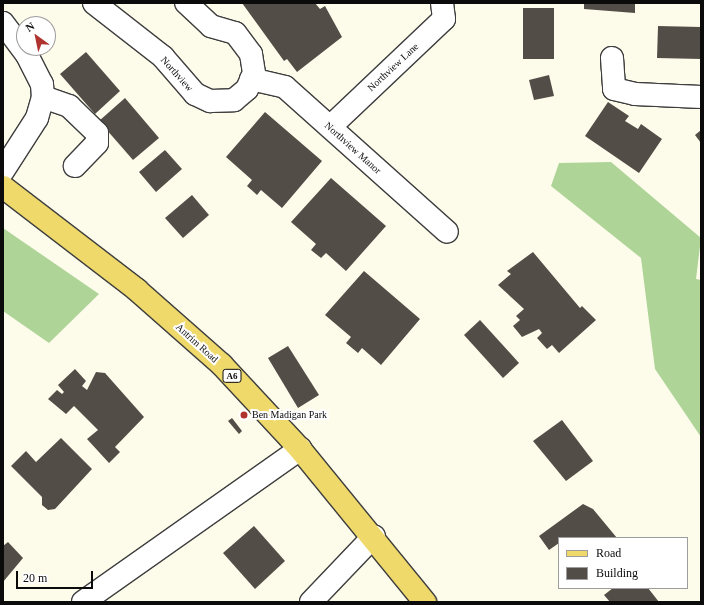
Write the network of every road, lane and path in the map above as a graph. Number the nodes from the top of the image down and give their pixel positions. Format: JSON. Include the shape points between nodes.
{"nodes":[{"id":1,"x":94,"y":3,"type":"edge"},
{"id":2,"x":186,"y":3,"type":"edge"},
{"id":3,"x":442,"y":3,"type":"edge"},
{"id":4,"x":3,"y":23,"type":"edge"},
{"id":5,"x":612,"y":58,"type":"dead end"},
{"id":6,"x":251,"y":79,"type":"junction"},
{"id":7,"x":43,"y":97,"type":"junction"},
{"id":8,"x":701,"y":97,"type":"edge"},
{"id":9,"x":330,"y":127,"type":"junction"},
{"id":10,"x":75,"y":166,"type":"dead end"},
{"id":11,"x":3,"y":171,"type":"edge"},
{"id":12,"x":3,"y":187,"type":"edge"},
{"id":13,"x":447,"y":232,"type":"dead end"},
{"id":14,"x":300,"y":448,"type":"junction"},
{"id":15,"x":374,"y":536,"type":"junction"},
{"id":16,"x":84,"y":602,"type":"edge"},
{"id":17,"x":311,"y":602,"type":"edge"},
{"id":18,"x":426,"y":602,"type":"edge"}],
"edges":[{"from":1,"to":6,"type":"street","name":"Northview","via":[[163,57],[195,94],[210,101],[234,100]]},
{"from":2,"to":6,"type":"street","via":[[211,26],[235,33],[251,54],[254,73]]},
{"from":3,"to":9,"type":"street","name":"Northview Lane","via":[[444,19]]},
{"from":4,"to":7,"type":"street","via":[[42,84]]},
{"from":5,"to":8,"type":"street","via":[[614,89],[635,94]]},
{"from":6,"to":9,"type":"street","name":"Northview Manor","via":[[285,87]]},
{"from":7,"to":10,"type":"street","via":[[69,106],[97,133],[97,143]]},
{"from":7,"to":11,"type":"street","via":[[37,118]]},
{"from":9,"to":13,"type":"street","name":"Northview Manor"},
{"from":12,"to":14,"type":"main road","name":"Antrim Road","number":"A6","via":[[143,295],[222,366]]},
{"from":14,"to":15,"type":"main road","name":"Antrim Road","number":"A6"},
{"from":14,"to":16,"type":"street"},
{"from":15,"to":17,"type":"street"},
{"from":15,"to":18,"type":"main road","name":"Antrim Road","number":"A6"}]}
